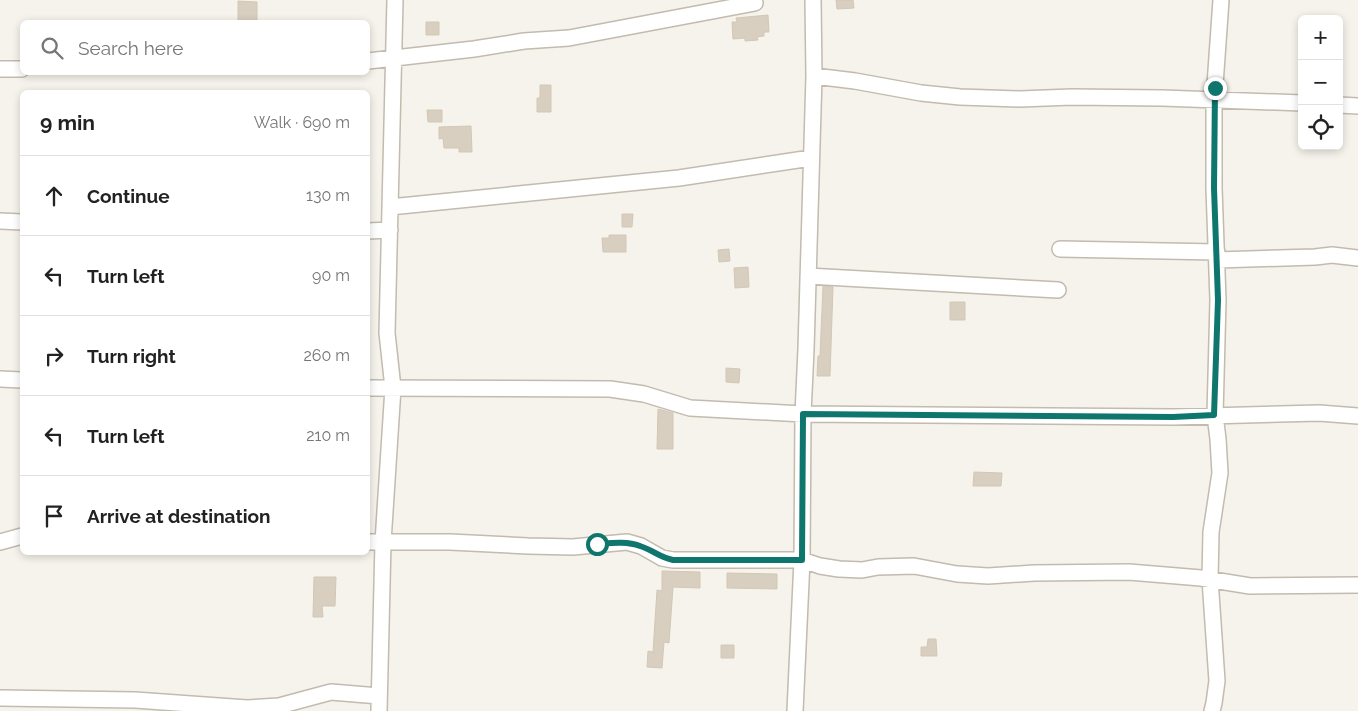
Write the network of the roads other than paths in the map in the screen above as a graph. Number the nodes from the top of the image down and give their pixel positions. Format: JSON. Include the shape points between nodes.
{"nodes":[{"id":1,"x":395,"y":0,"type":"edge"},
{"id":2,"x":812,"y":0,"type":"edge"},
{"id":3,"x":1221,"y":0,"type":"edge"},
{"id":4,"x":755,"y":3,"type":"dead end"},
{"id":5,"x":393,"y":59,"type":"junction"},
{"id":6,"x":370,"y":61,"type":"edge"},
{"id":7,"x":0,"y":69,"type":"edge"},
{"id":8,"x":20,"y":69,"type":"edge"},
{"id":9,"x":814,"y":76,"type":"junction"},
{"id":10,"x":1214,"y":99,"type":"junction"},
{"id":11,"x":1298,"y":103,"type":"edge"},
{"id":12,"x":1343,"y":105,"type":"edge"},
{"id":13,"x":1358,"y":106,"type":"edge"},
{"id":14,"x":810,"y":158,"type":"junction"},
{"id":15,"x":390,"y":207,"type":"junction"},
{"id":16,"x":0,"y":221,"type":"edge"},
{"id":17,"x":20,"y":222,"type":"edge"},
{"id":18,"x":390,"y":230,"type":"junction"},
{"id":19,"x":370,"y":231,"type":"edge"},
{"id":20,"x":1060,"y":249,"type":"dead end"},
{"id":21,"x":1217,"y":256,"type":"junction"},
{"id":22,"x":1358,"y":258,"type":"edge"},
{"id":23,"x":808,"y":276,"type":"junction"},
{"id":24,"x":1058,"y":290,"type":"dead end"},
{"id":25,"x":0,"y":379,"type":"edge"},
{"id":26,"x":20,"y":380,"type":"edge"},
{"id":27,"x":370,"y":388,"type":"edge"},
{"id":28,"x":393,"y":388,"type":"junction"},
{"id":29,"x":803,"y":414,"type":"junction"},
{"id":30,"x":1214,"y":415,"type":"junction"},
{"id":31,"x":1358,"y":416,"type":"edge"},
{"id":32,"x":20,"y":537,"type":"edge"},
{"id":33,"x":0,"y":542,"type":"edge"},
{"id":34,"x":375,"y":542,"type":"edge"},
{"id":35,"x":802,"y":560,"type":"junction"},
{"id":36,"x":1210,"y":579,"type":"junction"},
{"id":37,"x":1358,"y":584,"type":"edge"},
{"id":38,"x":0,"y":698,"type":"edge"},
{"id":39,"x":379,"y":703,"type":"edge"},
{"id":40,"x":795,"y":711,"type":"edge"},
{"id":41,"x":1212,"y":711,"type":"edge"}],
"edges":[{"from":1,"to":5,"type":"street"},
{"from":2,"to":9,"type":"street"},
{"from":3,"to":10,"type":"street"},
{"from":4,"to":5,"type":"street","via":[[569,38]]},
{"from":5,"to":6,"type":"street"},
{"from":5,"to":15,"type":"street"},
{"from":7,"to":8,"type":"street"},
{"from":9,"to":10,"type":"street","via":[[975,98]]},
{"from":9,"to":14,"type":"street"},
{"from":10,"to":11,"type":"street"},
{"from":10,"to":21,"type":"street"},
{"from":12,"to":13,"type":"street"},
{"from":14,"to":15,"type":"street","via":[[679,178]]},
{"from":14,"to":23,"type":"street"},
{"from":15,"to":18,"type":"street"},
{"from":16,"to":17,"type":"street"},
{"from":18,"to":19,"type":"street"},
{"from":18,"to":28,"type":"street","via":[[387,333]]},
{"from":20,"to":21,"type":"street"},
{"from":21,"to":22,"type":"street","via":[[1332,255]]},
{"from":21,"to":30,"type":"street"},
{"from":23,"to":24,"type":"street"},
{"from":23,"to":29,"type":"street"},
{"from":25,"to":26,"type":"street"},
{"from":27,"to":28,"type":"street"},
{"from":28,"to":29,"type":"street","via":[[610,389],[644,394],[690,408]]},
{"from":28,"to":34,"type":"street"},
{"from":29,"to":30,"type":"street"},
{"from":29,"to":35,"type":"street"},
{"from":30,"to":31,"type":"street"},
{"from":30,"to":36,"type":"street","via":[[1220,473],[1211,532]]},
{"from":32,"to":33,"type":"street"},
{"from":34,"to":35,"type":"street","via":[[573,547],[627,542],[673,560]]},
{"from":34,"to":39,"type":"street"},
{"from":35,"to":36,"type":"street","via":[[846,569],[914,566],[988,576],[1128,572]]},
{"from":35,"to":40,"type":"street"},
{"from":36,"to":37,"type":"street","via":[[1250,586]]},
{"from":36,"to":41,"type":"street","via":[[1216,681]]},
{"from":38,"to":39,"type":"street","via":[[134,700],[247,708],[279,706],[331,692]]}]}
